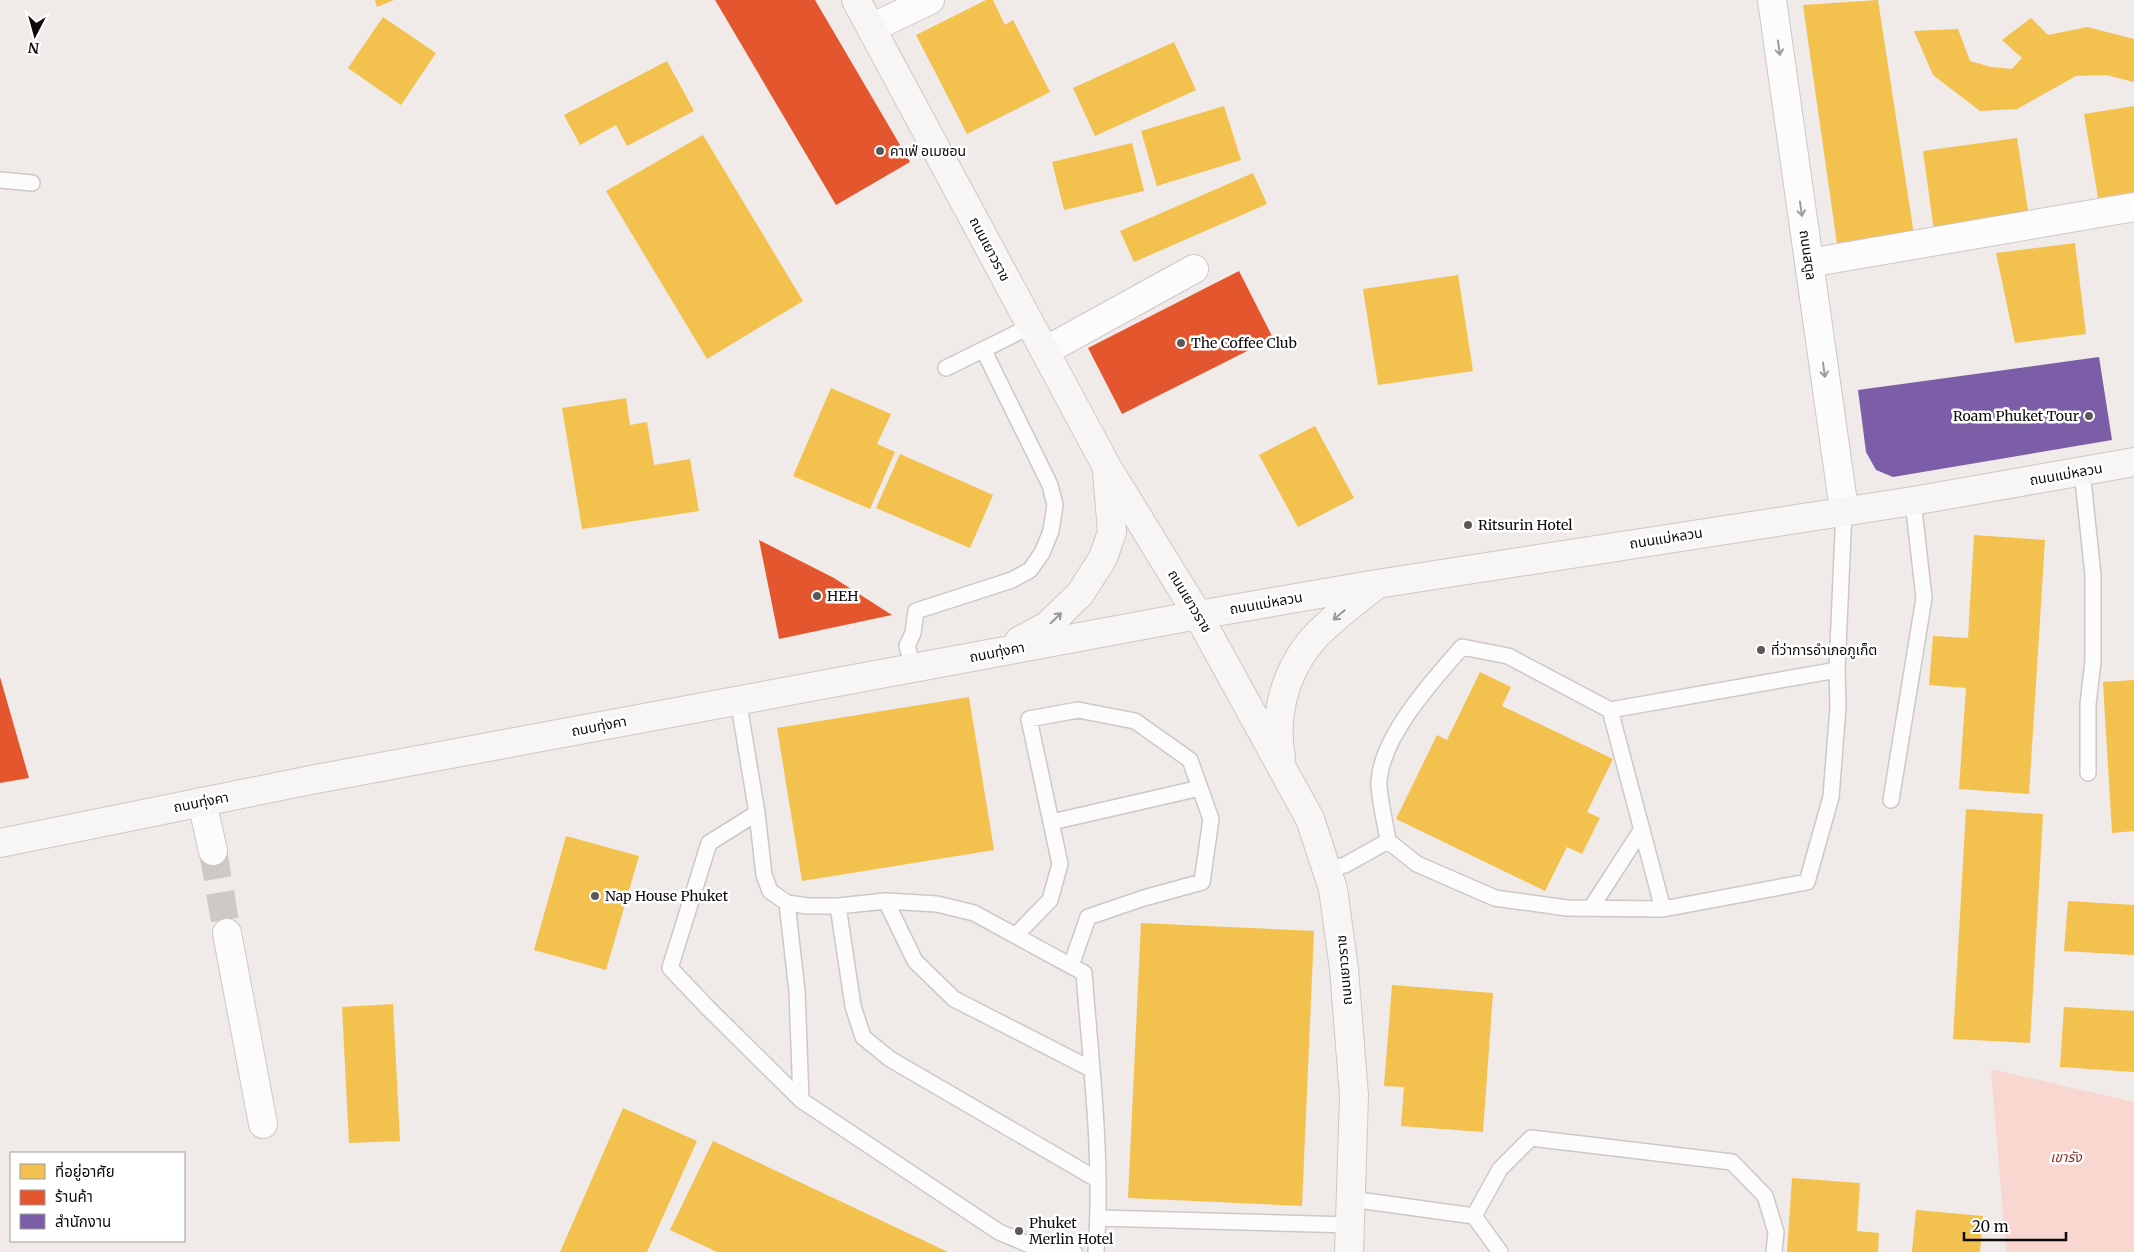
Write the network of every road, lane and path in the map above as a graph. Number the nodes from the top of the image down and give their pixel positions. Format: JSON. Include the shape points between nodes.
{"nodes":[{"id":1,"x":856,"y":0,"type":"edge"},
{"id":2,"x":930,"y":0,"type":"edge"},
{"id":3,"x":1772,"y":0,"type":"edge"},
{"id":4,"x":871,"y":28,"type":"junction"},
{"id":5,"x":0,"y":180,"type":"edge"},
{"id":6,"x":32,"y":183,"type":"dead end"},
{"id":7,"x":2134,"y":207,"type":"edge"},
{"id":8,"x":1809,"y":264,"type":"junction"},
{"id":9,"x":1194,"y":269,"type":"dead end"},
{"id":10,"x":1031,"y":326,"type":"junction"},
{"id":11,"x":984,"y":351,"type":"junction"},
{"id":12,"x":1044,"y":351,"type":"junction"},
{"id":13,"x":946,"y":368,"type":"dead end"},
{"id":14,"x":2134,"y":462,"type":"edge"},
{"id":15,"x":1107,"y":467,"type":"junction"},
{"id":16,"x":2082,"y":471,"type":"junction"},
{"id":17,"x":1913,"y":500,"type":"junction"},
{"id":18,"x":1844,"y":510,"type":"junction"},
{"id":19,"x":1377,"y":584,"type":"junction"},
{"id":20,"x":1198,"y":615,"type":"junction"},
{"id":21,"x":999,"y":651,"type":"junction"},
{"id":22,"x":914,"y":669,"type":"junction"},
{"id":23,"x":1837,"y":670,"type":"junction"},
{"id":24,"x":738,"y":699,"type":"junction"},
{"id":25,"x":1610,"y":710,"type":"junction"},
{"id":26,"x":1283,"y":768,"type":"junction"},
{"id":27,"x":2088,"y":773,"type":"dead end"},
{"id":28,"x":1200,"y":788,"type":"junction"},
{"id":29,"x":1891,"y":800,"type":"dead end"},
{"id":30,"x":202,"y":802,"type":"junction"},
{"id":31,"x":757,"y":813,"type":"junction"},
{"id":32,"x":1052,"y":822,"type":"junction"},
{"id":33,"x":1642,"y":829,"type":"junction"},
{"id":34,"x":1388,"y":841,"type":"junction"},
{"id":35,"x":0,"y":843,"type":"edge"},
{"id":36,"x":213,"y":851,"type":"tunnel mouth"},
{"id":37,"x":1326,"y":868,"type":"junction"},
{"id":38,"x":886,"y":901,"type":"junction"},
{"id":39,"x":788,"y":903,"type":"junction"},
{"id":40,"x":838,"y":906,"type":"junction"},
{"id":41,"x":1591,"y":908,"type":"junction"},
{"id":42,"x":1663,"y":909,"type":"junction"},
{"id":43,"x":227,"y":933,"type":"tunnel mouth"},
{"id":44,"x":1016,"y":936,"type":"junction"},
{"id":45,"x":1071,"y":966,"type":"junction"},
{"id":46,"x":1091,"y":1069,"type":"junction"},
{"id":47,"x":801,"y":1100,"type":"junction"},
{"id":48,"x":263,"y":1124,"type":"dead end"},
{"id":49,"x":1098,"y":1180,"type":"junction"},
{"id":50,"x":1350,"y":1212,"type":"junction"},
{"id":51,"x":1474,"y":1216,"type":"junction"},
{"id":52,"x":1098,"y":1218,"type":"junction"},
{"id":53,"x":1074,"y":1252,"type":"edge"},
{"id":54,"x":1096,"y":1252,"type":"edge"},
{"id":55,"x":1348,"y":1252,"type":"edge"},
{"id":56,"x":1500,"y":1252,"type":"edge"},
{"id":57,"x":1774,"y":1252,"type":"edge"}],
"edges":[{"from":1,"to":4,"type":"main road","name":"ถนนเยาวราช"},
{"from":2,"to":4,"type":"street"},
{"from":3,"to":8,"type":"street","name":"ถนนสตูล","one_way":true},
{"from":4,"to":10,"type":"main road","name":"ถนนเยาวราช"},
{"from":5,"to":6,"type":"lane"},
{"from":7,"to":8,"type":"street"},
{"from":8,"to":18,"type":"street","name":"ถนนสตูล","one_way":true},
{"from":9,"to":12,"type":"street"},
{"from":10,"to":11,"type":"lane"},
{"from":10,"to":12,"type":"main road","name":"ถนนเยาวราช"},
{"from":11,"to":13,"type":"lane"},
{"from":11,"to":22,"type":"lane","via":[[1050,485],[1055,505],[1051,531],[1037,562],[1022,576],[916,611],[913,633],[907,646]]},
{"from":12,"to":15,"type":"main road","name":"ถนนเยาวราช"},
{"from":14,"to":16,"type":"main road","name":"ถนนแม่หลวน"},
{"from":15,"to":20,"type":"main road","name":"ถนนเยาวราช"},
{"from":21,"to":15,"type":"main road","one_way":true,"via":[[1047,626],[1080,594],[1103,558],[1112,532]]},
{"from":16,"to":17,"type":"main road","name":"ถนนแม่หลวน"},
{"from":16,"to":27,"type":"lane","via":[[2092,575],[2093,661],[2088,704]]},
{"from":17,"to":18,"type":"main road","name":"ถนนแม่หลวน"},
{"from":17,"to":29,"type":"lane","via":[[1924,598]]},
{"from":18,"to":19,"type":"main road","name":"ถนนแม่หลวน"},
{"from":18,"to":23,"type":"lane"},
{"from":19,"to":20,"type":"main road","name":"ถนนแม่หลวน"},
{"from":19,"to":26,"type":"main road","one_way":true,"via":[[1324,628],[1307,647],[1289,676],[1280,706],[1277,738]]},
{"from":20,"to":21,"type":"main road","name":"ถนนทุ่งคา"},
{"from":20,"to":26,"type":"main road","name":"ถนนเยาวราช"},
{"from":21,"to":22,"type":"main road","name":"ถนนทุ่งคา"},
{"from":22,"to":24,"type":"main road","name":"ถนนทุ่งคา"},
{"from":23,"to":25,"type":"lane"},
{"from":23,"to":42,"type":"lane","via":[[1838,707],[1831,797],[1808,882]]},
{"from":24,"to":30,"type":"main road","name":"ถนนทุ่งคา"},
{"from":24,"to":31,"type":"lane"},
{"from":25,"to":33,"type":"lane"},
{"from":25,"to":34,"type":"lane","via":[[1508,656],[1462,647],[1429,685],[1390,742],[1379,781]]},
{"from":26,"to":37,"type":"main road","name":"ถนนเยาวราช","via":[[1310,819]]},
{"from":28,"to":32,"type":"lane"},
{"from":28,"to":32,"type":"lane","via":[[1190,760],[1135,721],[1078,710],[1029,719]]},
{"from":28,"to":45,"type":"lane","via":[[1211,819],[1202,882],[1088,917]]},
{"from":30,"to":35,"type":"main road","name":"ถนนทุ่งคา"},
{"from":30,"to":36,"type":"street"},
{"from":31,"to":39,"type":"lane","via":[[764,875],[770,891]]},
{"from":31,"to":47,"type":"lane","via":[[709,843],[670,968]]},
{"from":32,"to":44,"type":"lane","via":[[1060,864],[1050,900]]},
{"from":33,"to":41,"type":"lane"},
{"from":33,"to":42,"type":"lane"},
{"from":34,"to":37,"type":"lane","via":[[1345,865]]},
{"from":34,"to":41,"type":"lane","via":[[1417,864],[1495,898]]},
{"from":37,"to":50,"type":"main road","name":"ถนนเยาวราช","via":[[1340,934],[1354,1096]]},
{"from":38,"to":40,"type":"lane"},
{"from":38,"to":44,"type":"lane","via":[[937,904],[974,913]]},
{"from":38,"to":46,"type":"lane","via":[[915,962],[954,999]]},
{"from":39,"to":40,"type":"lane"},
{"from":39,"to":47,"type":"lane","via":[[797,991]]},
{"from":40,"to":49,"type":"lane","via":[[852,1006],[864,1037],[890,1059]]},
{"from":41,"to":42,"type":"lane"},
{"from":43,"to":48,"type":"street"},
{"from":44,"to":45,"type":"lane"},
{"from":45,"to":46,"type":"lane","via":[[1084,973]]},
{"from":46,"to":49,"type":"lane"},
{"from":47,"to":53,"type":"lane","via":[[999,1232],[1030,1245]]},
{"from":49,"to":52,"type":"lane"},
{"from":50,"to":51,"type":"lane"},
{"from":50,"to":52,"type":"lane"},
{"from":50,"to":55,"type":"main road","name":"ถนนเยาวราช"},
{"from":51,"to":56,"type":"lane"},
{"from":51,"to":57,"type":"lane","via":[[1500,1170],[1531,1138],[1732,1162],[1765,1196],[1776,1232]]},
{"from":52,"to":54,"type":"lane"}]}
